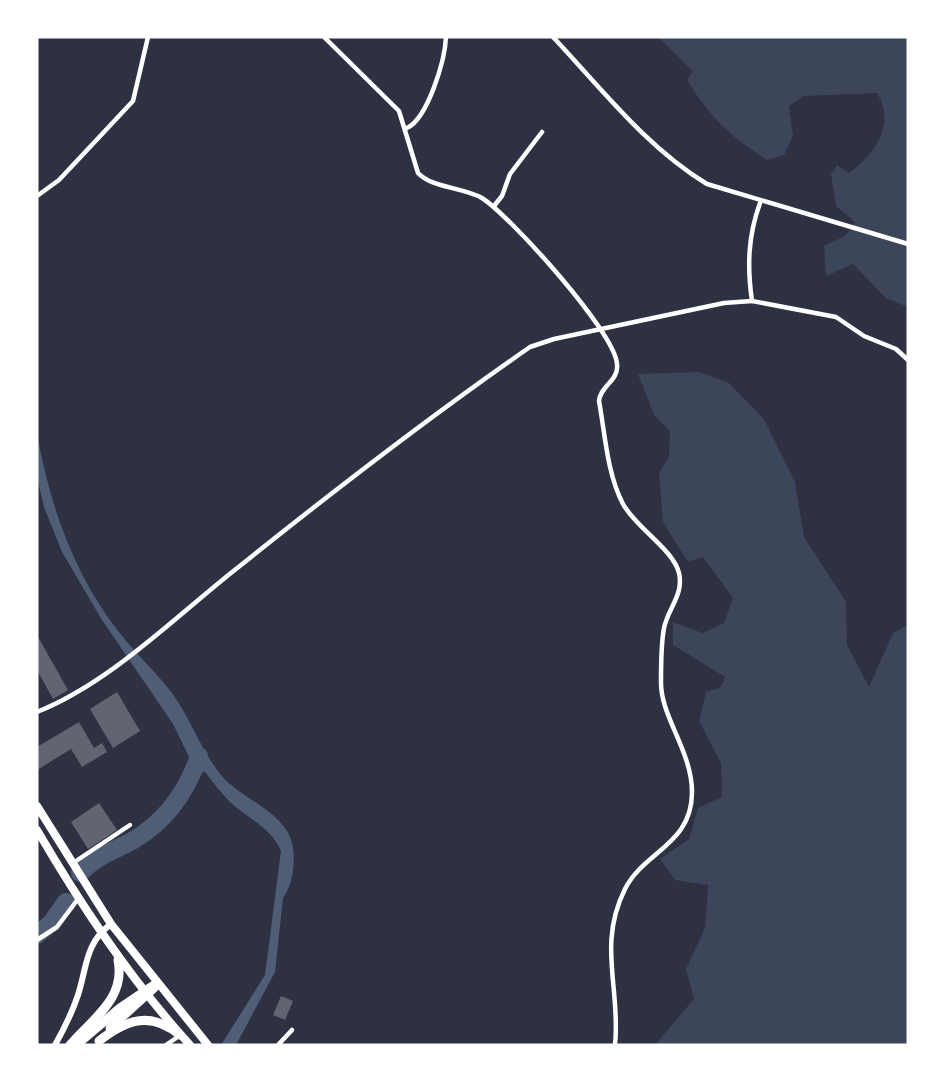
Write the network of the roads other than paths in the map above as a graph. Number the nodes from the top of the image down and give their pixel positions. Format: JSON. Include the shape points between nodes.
{"nodes":[{"id":1,"x":148,"y":37,"type":"edge"},
{"id":2,"x":324,"y":37,"type":"edge"},
{"id":3,"x":446,"y":37,"type":"edge"},
{"id":4,"x":553,"y":37,"type":"edge"},
{"id":5,"x":407,"y":128,"type":"junction"},
{"id":6,"x":542,"y":132,"type":"dead end"},
{"id":7,"x":37,"y":196,"type":"edge"},
{"id":8,"x":760,"y":203,"type":"junction"},
{"id":9,"x":494,"y":206,"type":"junction"},
{"id":10,"x":908,"y":244,"type":"edge"},
{"id":11,"x":752,"y":301,"type":"junction"},
{"id":12,"x":600,"y":330,"type":"junction"},
{"id":13,"x":908,"y":360,"type":"edge"},
{"id":14,"x":37,"y":712,"type":"edge"},
{"id":15,"x":37,"y":806,"type":"edge"},
{"id":16,"x":131,"y":825,"type":"dead end"},
{"id":17,"x":38,"y":834,"type":"edge"},
{"id":18,"x":71,"y":864,"type":"junction"},
{"id":19,"x":78,"y":899,"type":"junction"},
{"id":20,"x":111,"y":924,"type":"junction"},
{"id":21,"x":99,"y":933,"type":"junction"},
{"id":22,"x":37,"y":940,"type":"edge"},
{"id":23,"x":118,"y":960,"type":"junction"},
{"id":24,"x":158,"y":983,"type":"junction"},
{"id":25,"x":145,"y":993,"type":"junction"},
{"id":26,"x":292,"y":1030,"type":"dead end"},
{"id":27,"x":180,"y":1035,"type":"junction"},
{"id":28,"x":97,"y":1043,"type":"edge"},
{"id":29,"x":55,"y":1045,"type":"edge"},
{"id":30,"x":70,"y":1045,"type":"edge"},
{"id":31,"x":78,"y":1045,"type":"edge"},
{"id":32,"x":166,"y":1045,"type":"edge"},
{"id":33,"x":190,"y":1045,"type":"edge"},
{"id":34,"x":208,"y":1045,"type":"edge"},
{"id":35,"x":278,"y":1045,"type":"edge"},
{"id":36,"x":615,"y":1045,"type":"edge"}],
"edges":[{"from":1,"to":7,"type":"street","via":[[133,101],[59,180]]},
{"from":2,"to":5,"type":"street","via":[[389,98]]},
{"from":3,"to":5,"type":"street","via":[[421,118]]},
{"from":4,"to":8,"type":"street","via":[[678,167],[707,184]]},
{"from":5,"to":9,"type":"street","via":[[418,173],[425,180],[461,188]]},
{"from":6,"to":9,"type":"street","via":[[510,174]]},
{"from":8,"to":10,"type":"street"},
{"from":8,"to":11,"type":"street","via":[[751,228],[748,265]]},
{"from":9,"to":12,"type":"street","via":[[557,273]]},
{"from":11,"to":12,"type":"street"},
{"from":11,"to":13,"type":"street","via":[[836,317]]},
{"from":12,"to":14,"type":"street","via":[[530,347],[368,466],[144,645]]},
{"from":12,"to":36,"type":"street","via":[[617,364],[614,380],[599,401],[622,502],[673,559],[679,572],[677,600],[664,628],[661,684],[686,754],[692,793],[688,818],[680,832],[625,888],[620,904],[609,947],[618,1021]]},
{"from":15,"to":18,"type":"highway"},
{"from":16,"to":18,"type":"street"},
{"from":17,"to":19,"type":"highway"},
{"from":18,"to":20,"type":"highway"},
{"from":19,"to":21,"type":"highway"},
{"from":19,"to":22,"type":"street","via":[[57,927]]},
{"from":20,"to":21,"type":"main road"},
{"from":20,"to":24,"type":"highway"},
{"from":21,"to":23,"type":"highway"},
{"from":21,"to":29,"type":"main road"},
{"from":23,"to":25,"type":"highway"},
{"from":23,"to":30,"type":"highway","via":[[120,976],[112,1001]]},
{"from":24,"to":25,"type":"highway"},
{"from":24,"to":34,"type":"highway"},
{"from":25,"to":27,"type":"highway"},
{"from":25,"to":28,"type":"highway"},
{"from":25,"to":31,"type":"highway"},
{"from":26,"to":35,"type":"street"},
{"from":27,"to":28,"type":"highway","via":[[159,1022],[141,1019],[119,1027]]},
{"from":27,"to":32,"type":"street"},
{"from":27,"to":33,"type":"highway"}]}
